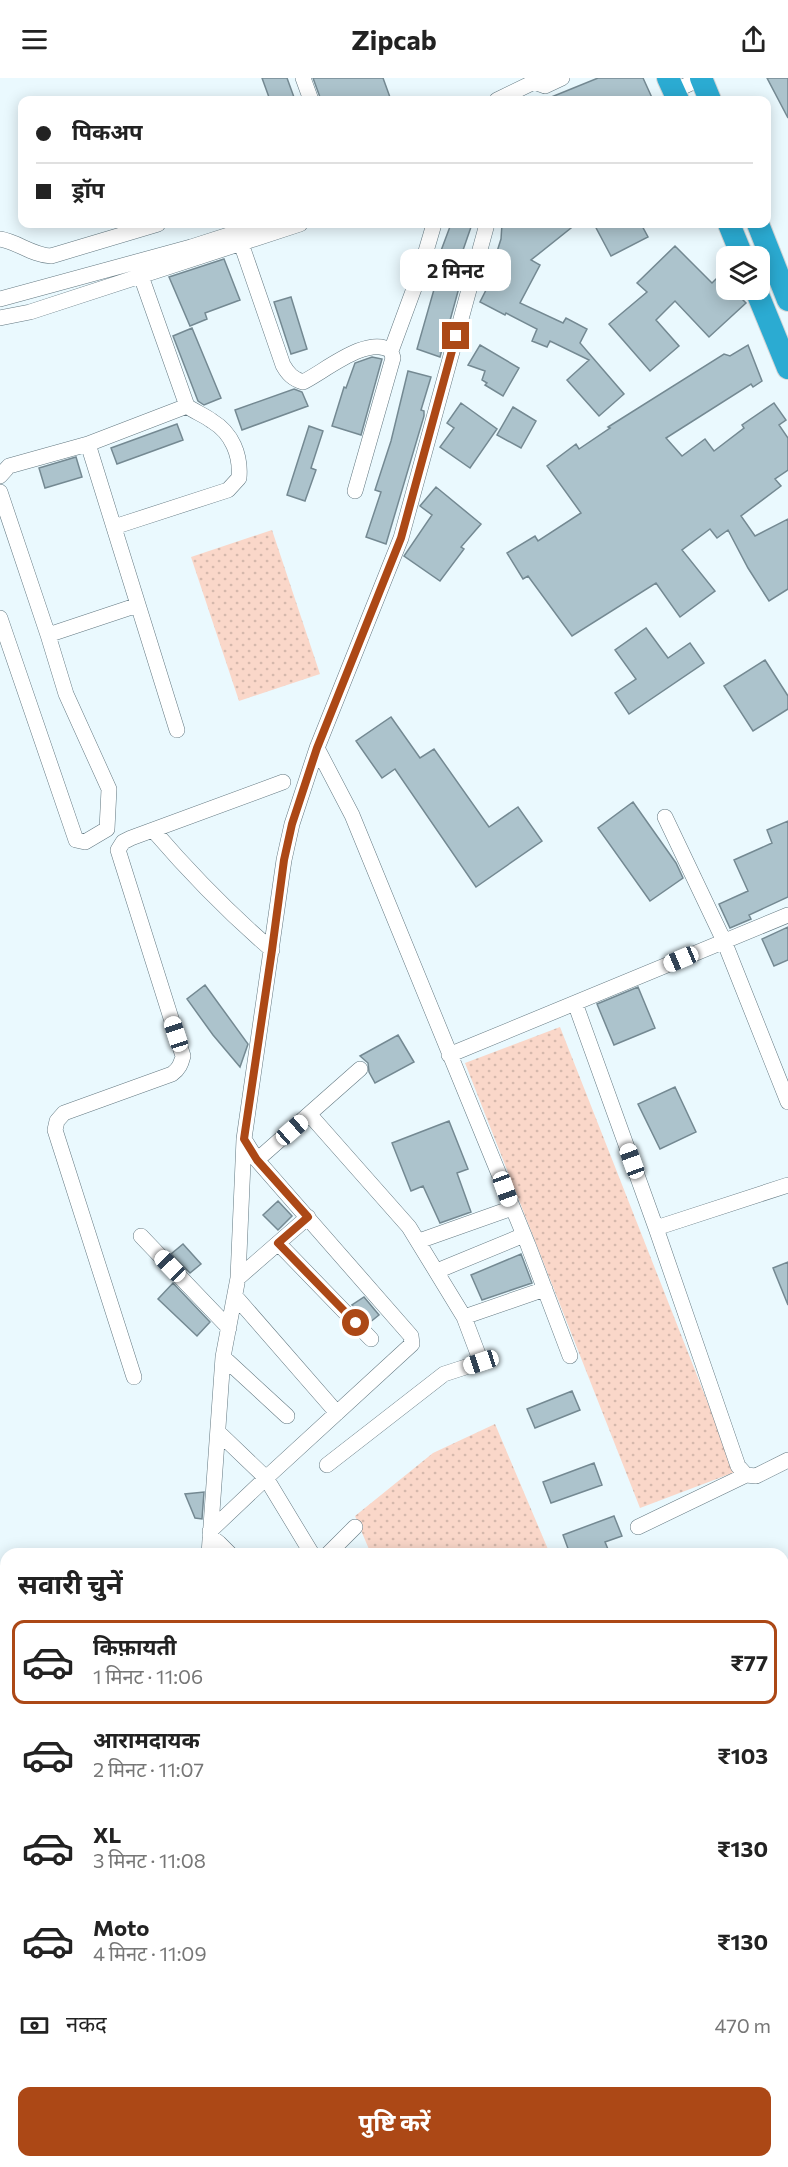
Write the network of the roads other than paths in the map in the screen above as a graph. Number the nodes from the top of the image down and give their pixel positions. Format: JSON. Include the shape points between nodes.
{"nodes":[{"id":1,"x":303,"y":78,"type":"edge"},
{"id":2,"x":562,"y":78,"type":"edge"},
{"id":3,"x":701,"y":78,"type":"edge"},
{"id":4,"x":535,"y":80,"type":"edge"},
{"id":5,"x":673,"y":90,"type":"edge"},
{"id":6,"x":310,"y":96,"type":"edge"},
{"id":7,"x":518,"y":96,"type":"edge"},
{"id":8,"x":708,"y":96,"type":"edge"},
{"id":9,"x":145,"y":228,"type":"edge"},
{"id":10,"x":250,"y":228,"type":"edge"},
{"id":11,"x":288,"y":228,"type":"edge"},
{"id":12,"x":433,"y":228,"type":"edge"},
{"id":13,"x":486,"y":228,"type":"edge"},
{"id":14,"x":731,"y":228,"type":"edge"},
{"id":15,"x":760,"y":228,"type":"edge"},
{"id":16,"x":0,"y":239,"type":"edge"},
{"id":17,"x":738,"y":246,"type":"edge"},
{"id":18,"x":243,"y":249,"type":"dead end"},
{"id":19,"x":141,"y":276,"type":"junction"},
{"id":20,"x":0,"y":298,"type":"edge"},
{"id":21,"x":760,"y":300,"type":"edge"},
{"id":22,"x":788,"y":300,"type":"edge"},
{"id":23,"x":0,"y":318,"type":"edge"},
{"id":24,"x":391,"y":351,"type":"junction"},
{"id":25,"x":788,"y":368,"type":"edge"},
{"id":26,"x":187,"y":406,"type":"junction"},
{"id":27,"x":88,"y":444,"type":"junction"},
{"id":28,"x":0,"y":476,"type":"edge"},
{"id":29,"x":355,"y":491,"type":"dead end"},
{"id":30,"x":0,"y":492,"type":"edge"},
{"id":31,"x":114,"y":527,"type":"junction"},
{"id":32,"x":138,"y":605,"type":"junction"},
{"id":33,"x":0,"y":618,"type":"edge"},
{"id":34,"x":48,"y":635,"type":"junction"},
{"id":35,"x":177,"y":730,"type":"dead end"},
{"id":36,"x":317,"y":748,"type":"junction"},
{"id":37,"x":283,"y":782,"type":"dead end"},
{"id":38,"x":665,"y":817,"type":"dead end"},
{"id":39,"x":153,"y":831,"type":"junction"},
{"id":40,"x":788,"y":915,"type":"edge"},
{"id":41,"x":724,"y":941,"type":"junction"},
{"id":42,"x":272,"y":950,"type":"junction"},
{"id":43,"x":575,"y":1003,"type":"junction"},
{"id":44,"x":449,"y":1054,"type":"junction"},
{"id":45,"x":360,"y":1068,"type":"dead end"},
{"id":46,"x":788,"y":1102,"type":"edge"},
{"id":47,"x":310,"y":1115,"type":"junction"},
{"id":48,"x":244,"y":1139,"type":"junction"},
{"id":49,"x":257,"y":1160,"type":"junction"},
{"id":50,"x":788,"y":1185,"type":"edge"},
{"id":51,"x":512,"y":1208,"type":"junction"},
{"id":52,"x":308,"y":1217,"type":"junction"},
{"id":53,"x":656,"y":1228,"type":"junction"},
{"id":54,"x":524,"y":1235,"type":"junction"},
{"id":55,"x":141,"y":1236,"type":"dead end"},
{"id":56,"x":419,"y":1240,"type":"junction"},
{"id":57,"x":278,"y":1243,"type":"junction"},
{"id":58,"x":437,"y":1271,"type":"junction"},
{"id":59,"x":238,"y":1278,"type":"junction"},
{"id":60,"x":545,"y":1289,"type":"junction"},
{"id":61,"x":235,"y":1296,"type":"junction"},
{"id":62,"x":464,"y":1317,"type":"junction"},
{"id":63,"x":229,"y":1328,"type":"junction"},
{"id":64,"x":371,"y":1339,"type":"dead end"},
{"id":65,"x":570,"y":1356,"type":"dead end"},
{"id":66,"x":224,"y":1357,"type":"junction"},
{"id":67,"x":134,"y":1377,"type":"dead end"},
{"id":68,"x":337,"y":1413,"type":"junction"},
{"id":69,"x":287,"y":1416,"type":"dead end"},
{"id":70,"x":218,"y":1432,"type":"junction"},
{"id":71,"x":788,"y":1460,"type":"edge"},
{"id":72,"x":327,"y":1465,"type":"dead end"},
{"id":73,"x":746,"y":1475,"type":"junction"},
{"id":74,"x":266,"y":1478,"type":"junction"},
{"id":75,"x":355,"y":1527,"type":"dead end"},
{"id":76,"x":638,"y":1527,"type":"dead end"},
{"id":77,"x":210,"y":1534,"type":"junction"},
{"id":78,"x":209,"y":1548,"type":"edge"},
{"id":79,"x":224,"y":1548,"type":"edge"},
{"id":80,"x":308,"y":1548,"type":"edge"},
{"id":81,"x":334,"y":1548,"type":"edge"}],
"edges":[{"from":1,"to":6,"type":"street"},
{"from":2,"to":4,"type":"street","via":[[545,86]]},
{"from":3,"to":5,"type":"street"},
{"from":3,"to":8,"type":"highway"},
{"from":4,"to":7,"type":"street"},
{"from":9,"to":16,"type":"street","via":[[51,256]]},
{"from":10,"to":20,"type":"street"},
{"from":11,"to":19,"type":"street"},
{"from":12,"to":24,"type":"street"},
{"from":13,"to":36,"type":"street","via":[[401,538]]},
{"from":14,"to":17,"type":"highway"},
{"from":15,"to":22,"type":"highway"},
{"from":18,"to":24,"type":"street","via":[[283,365],[295,379],[303,382],[343,357],[379,345]]},
{"from":19,"to":23,"type":"street"},
{"from":19,"to":26,"type":"street"},
{"from":21,"to":25,"type":"highway"},
{"from":24,"to":29,"type":"street","via":[[393,357]]},
{"from":26,"to":27,"type":"street"},
{"from":26,"to":31,"type":"street","via":[[223,429],[233,442],[239,478],[228,489]]},
{"from":27,"to":28,"type":"street","via":[[9,466]]},
{"from":27,"to":31,"type":"street"},
{"from":30,"to":34,"type":"street"},
{"from":31,"to":32,"type":"street"},
{"from":32,"to":34,"type":"street"},
{"from":32,"to":35,"type":"street"},
{"from":33,"to":34,"type":"street","via":[[76,840],[85,842],[107,829],[109,789],[66,694]]},
{"from":36,"to":42,"type":"street","via":[[292,824]]},
{"from":36,"to":44,"type":"street","via":[[352,815]]},
{"from":37,"to":39,"type":"street"},
{"from":38,"to":41,"type":"street"},
{"from":39,"to":42,"type":"street","via":[[232,916]]},
{"from":39,"to":67,"type":"street","via":[[123,842],[118,850],[183,1056],[181,1064],[172,1074],[64,1113],[55,1130]]},
{"from":40,"to":41,"type":"street"},
{"from":41,"to":43,"type":"street"},
{"from":41,"to":46,"type":"street"},
{"from":42,"to":48,"type":"street"},
{"from":43,"to":44,"type":"street"},
{"from":43,"to":53,"type":"street"},
{"from":44,"to":51,"type":"street"},
{"from":45,"to":47,"type":"street"},
{"from":47,"to":49,"type":"street"},
{"from":47,"to":56,"type":"street"},
{"from":48,"to":49,"type":"street"},
{"from":48,"to":59,"type":"street"},
{"from":49,"to":52,"type":"street"},
{"from":50,"to":53,"type":"street"},
{"from":51,"to":54,"type":"street"},
{"from":51,"to":56,"type":"street"},
{"from":52,"to":57,"type":"street"},
{"from":52,"to":68,"type":"street","via":[[411,1336],[412,1344],[407,1350]]},
{"from":53,"to":73,"type":"street","via":[[738,1466]]},
{"from":54,"to":58,"type":"street"},
{"from":54,"to":60,"type":"street"},
{"from":55,"to":63,"type":"street"},
{"from":56,"to":58,"type":"street"},
{"from":57,"to":59,"type":"street"},
{"from":57,"to":64,"type":"street"},
{"from":58,"to":62,"type":"street"},
{"from":59,"to":61,"type":"street"},
{"from":60,"to":62,"type":"street"},
{"from":60,"to":65,"type":"street"},
{"from":61,"to":63,"type":"street"},
{"from":61,"to":68,"type":"street"},
{"from":62,"to":72,"type":"street","via":[[481,1362],[444,1374]]},
{"from":63,"to":66,"type":"street"},
{"from":66,"to":69,"type":"street"},
{"from":66,"to":70,"type":"street"},
{"from":68,"to":74,"type":"street"},
{"from":70,"to":74,"type":"street"},
{"from":70,"to":77,"type":"street"},
{"from":71,"to":73,"type":"street","via":[[756,1476]]},
{"from":73,"to":76,"type":"street"},
{"from":74,"to":77,"type":"street"},
{"from":74,"to":80,"type":"street"},
{"from":75,"to":81,"type":"street"},
{"from":77,"to":78,"type":"street"},
{"from":77,"to":79,"type":"street"}]}
